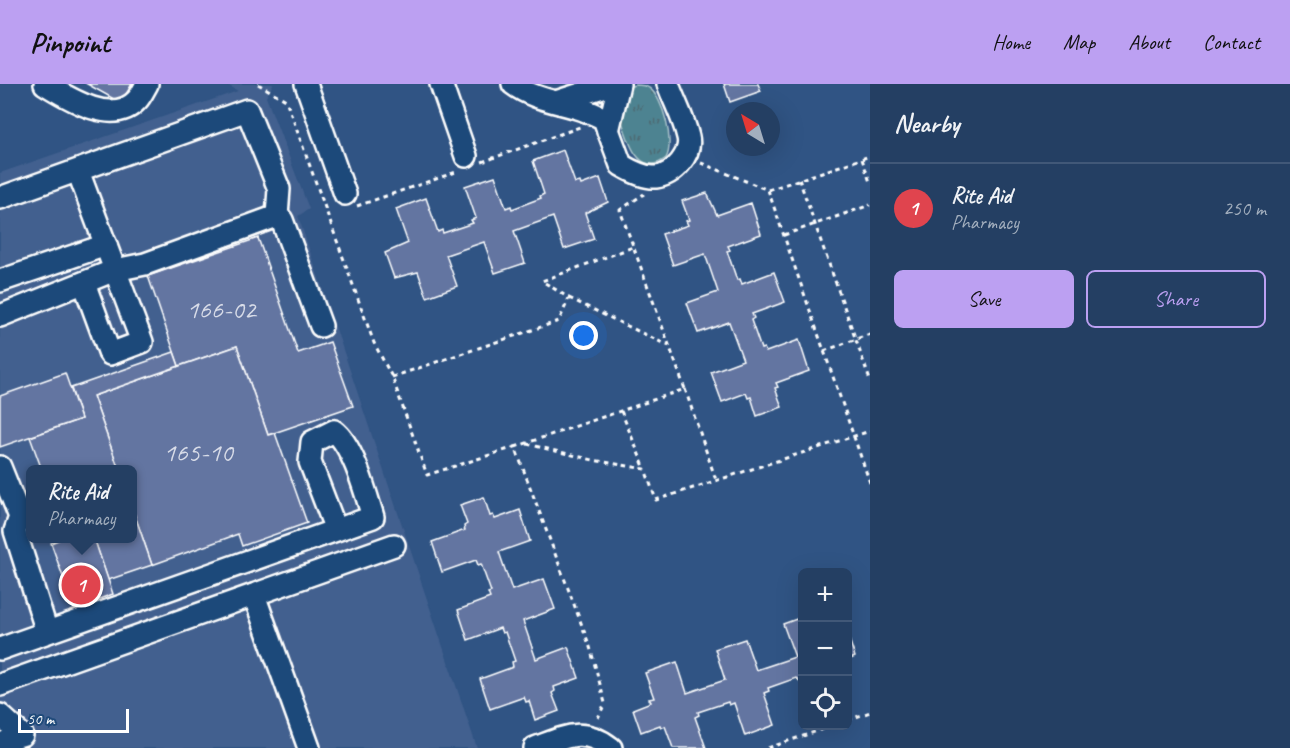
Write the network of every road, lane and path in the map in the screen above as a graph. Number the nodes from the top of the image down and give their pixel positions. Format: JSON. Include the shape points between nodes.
{"nodes":[{"id":1,"x":45,"y":84,"type":"edge"},
{"id":2,"x":147,"y":84,"type":"edge"},
{"id":3,"x":258,"y":84,"type":"edge"},
{"id":4,"x":306,"y":84,"type":"edge"},
{"id":5,"x":441,"y":84,"type":"edge"},
{"id":6,"x":513,"y":84,"type":"edge"},
{"id":7,"x":612,"y":84,"type":"edge"},
{"id":8,"x":619,"y":84,"type":"edge"},
{"id":9,"x":668,"y":84,"type":"edge"},
{"id":10,"x":559,"y":102,"type":"junction"},
{"id":11,"x":608,"y":130,"type":"junction"},
{"id":12,"x":466,"y":156,"type":"dead end"},
{"id":13,"x":870,"y":156,"type":"edge"},
{"id":14,"x":862,"y":159,"type":"junction"},
{"id":15,"x":696,"y":162,"type":"dead end"},
{"id":16,"x":78,"y":171,"type":"junction"},
{"id":17,"x":799,"y":179,"type":"junction"},
{"id":18,"x":870,"y":182,"type":"edge"},
{"id":19,"x":768,"y":190,"type":"junction"},
{"id":20,"x":649,"y":191,"type":"dead end"},
{"id":21,"x":345,"y":194,"type":"dead end"},
{"id":22,"x":0,"y":198,"type":"edge"},
{"id":23,"x":870,"y":205,"type":"edge"},
{"id":24,"x":277,"y":216,"type":"junction"},
{"id":25,"x":816,"y":224,"type":"junction"},
{"id":26,"x":784,"y":235,"type":"junction"},
{"id":27,"x":106,"y":245,"type":"junction"},
{"id":28,"x":633,"y":247,"type":"junction"},
{"id":29,"x":115,"y":270,"type":"junction"},
{"id":30,"x":0,"y":281,"type":"edge"},
{"id":31,"x":84,"y":283,"type":"junction"},
{"id":32,"x":570,"y":298,"type":"junction"},
{"id":33,"x":0,"y":316,"type":"edge"},
{"id":34,"x":321,"y":326,"type":"dead end"},
{"id":35,"x":870,"y":333,"type":"edge"},
{"id":36,"x":856,"y":339,"type":"junction"},
{"id":37,"x":669,"y":345,"type":"junction"},
{"id":38,"x":824,"y":351,"type":"junction"},
{"id":39,"x":392,"y":377,"type":"junction"},
{"id":40,"x":870,"y":380,"type":"edge"},
{"id":41,"x":684,"y":389,"type":"junction"},
{"id":42,"x":621,"y":411,"type":"junction"},
{"id":43,"x":870,"y":431,"type":"edge"},
{"id":44,"x":854,"y":436,"type":"junction"},
{"id":45,"x":525,"y":444,"type":"junction"},
{"id":46,"x":515,"y":447,"type":"junction"},
{"id":47,"x":0,"y":467,"type":"edge"},
{"id":48,"x":645,"y":469,"type":"junction"},
{"id":49,"x":716,"y":480,"type":"junction"},
{"id":50,"x":870,"y":483,"type":"edge"},
{"id":51,"x":336,"y":530,"type":"dead end"},
{"id":52,"x":394,"y":545,"type":"dead end"},
{"id":53,"x":254,"y":595,"type":"junction"},
{"id":54,"x":47,"y":632,"type":"junction"},
{"id":55,"x":0,"y":649,"type":"edge"},
{"id":56,"x":0,"y":685,"type":"edge"},
{"id":57,"x":870,"y":712,"type":"edge"},
{"id":58,"x":0,"y":715,"type":"edge"},
{"id":59,"x":598,"y":718,"type":"dead end"},
{"id":60,"x":852,"y":719,"type":"edge"},
{"id":61,"x":820,"y":730,"type":"edge"},
{"id":62,"x":12,"y":740,"type":"edge"},
{"id":63,"x":578,"y":742,"type":"edge"},
{"id":64,"x":309,"y":748,"type":"edge"},
{"id":65,"x":535,"y":748,"type":"edge"},
{"id":66,"x":611,"y":748,"type":"edge"},
{"id":67,"x":768,"y":748,"type":"edge"}],
"edges":[{"from":1,"to":2,"type":"street","via":[[96,110],[115,111],[136,102]]},
{"from":3,"to":39,"type":"path","via":[[286,100],[374,342]]},
{"from":4,"to":21,"type":"street"},
{"from":5,"to":12,"type":"street"},
{"from":6,"to":10,"type":"street","via":[[524,93]]},
{"from":7,"to":10,"type":"street"},
{"from":8,"to":11,"type":"street"},
{"from":9,"to":11,"type":"street","via":[[689,138],[686,155],[671,172],[656,177],[621,165]]},
{"from":10,"to":11,"type":"street","via":[[592,111],[604,119]]},
{"from":13,"to":14,"type":"path"},
{"from":14,"to":17,"type":"path"},
{"from":14,"to":18,"type":"path"},
{"from":15,"to":19,"type":"path"},
{"from":16,"to":22,"type":"street"},
{"from":16,"to":24,"type":"street","via":[[247,110],[279,189]]},
{"from":16,"to":27,"type":"street"},
{"from":17,"to":19,"type":"path"},
{"from":17,"to":25,"type":"path"},
{"from":19,"to":26,"type":"path"},
{"from":20,"to":28,"type":"path","via":[[620,210]]},
{"from":23,"to":25,"type":"path"},
{"from":24,"to":29,"type":"street","via":[[145,264]]},
{"from":24,"to":34,"type":"street","via":[[282,220]]},
{"from":25,"to":26,"type":"path"},
{"from":25,"to":36,"type":"path"},
{"from":26,"to":38,"type":"path"},
{"from":27,"to":29,"type":"street"},
{"from":27,"to":30,"type":"street"},
{"from":28,"to":32,"type":"path","via":[[542,280]]},
{"from":28,"to":37,"type":"path"},
{"from":29,"to":31,"type":"street"},
{"from":29,"to":31,"type":"street","via":[[142,342],[110,354]]},
{"from":31,"to":33,"type":"street"},
{"from":32,"to":37,"type":"path"},
{"from":32,"to":39,"type":"path","via":[[559,321]]},
{"from":35,"to":36,"type":"path"},
{"from":36,"to":38,"type":"path"},
{"from":36,"to":40,"type":"path"},
{"from":37,"to":41,"type":"path"},
{"from":38,"to":44,"type":"path"},
{"from":39,"to":46,"type":"path","via":[[427,475]]},
{"from":41,"to":42,"type":"path"},
{"from":41,"to":49,"type":"path"},
{"from":42,"to":45,"type":"path"},
{"from":42,"to":48,"type":"path"},
{"from":43,"to":44,"type":"path"},
{"from":44,"to":49,"type":"path"},
{"from":44,"to":50,"type":"path"},
{"from":45,"to":46,"type":"path"},
{"from":45,"to":48,"type":"path"},
{"from":46,"to":59,"type":"path","via":[[590,647],[605,703]]},
{"from":47,"to":54,"type":"street","via":[[20,517],[15,531]]},
{"from":48,"to":49,"type":"path","via":[[656,500]]},
{"from":51,"to":54,"type":"street"},
{"from":52,"to":53,"type":"street"},
{"from":53,"to":56,"type":"street"},
{"from":53,"to":64,"type":"street"},
{"from":54,"to":55,"type":"street"},
{"from":57,"to":60,"type":"path"},
{"from":58,"to":62,"type":"street"},
{"from":61,"to":67,"type":"path"},
{"from":63,"to":65,"type":"street","via":[[574,734]]},
{"from":63,"to":66,"type":"street","via":[[599,738]]}]}
